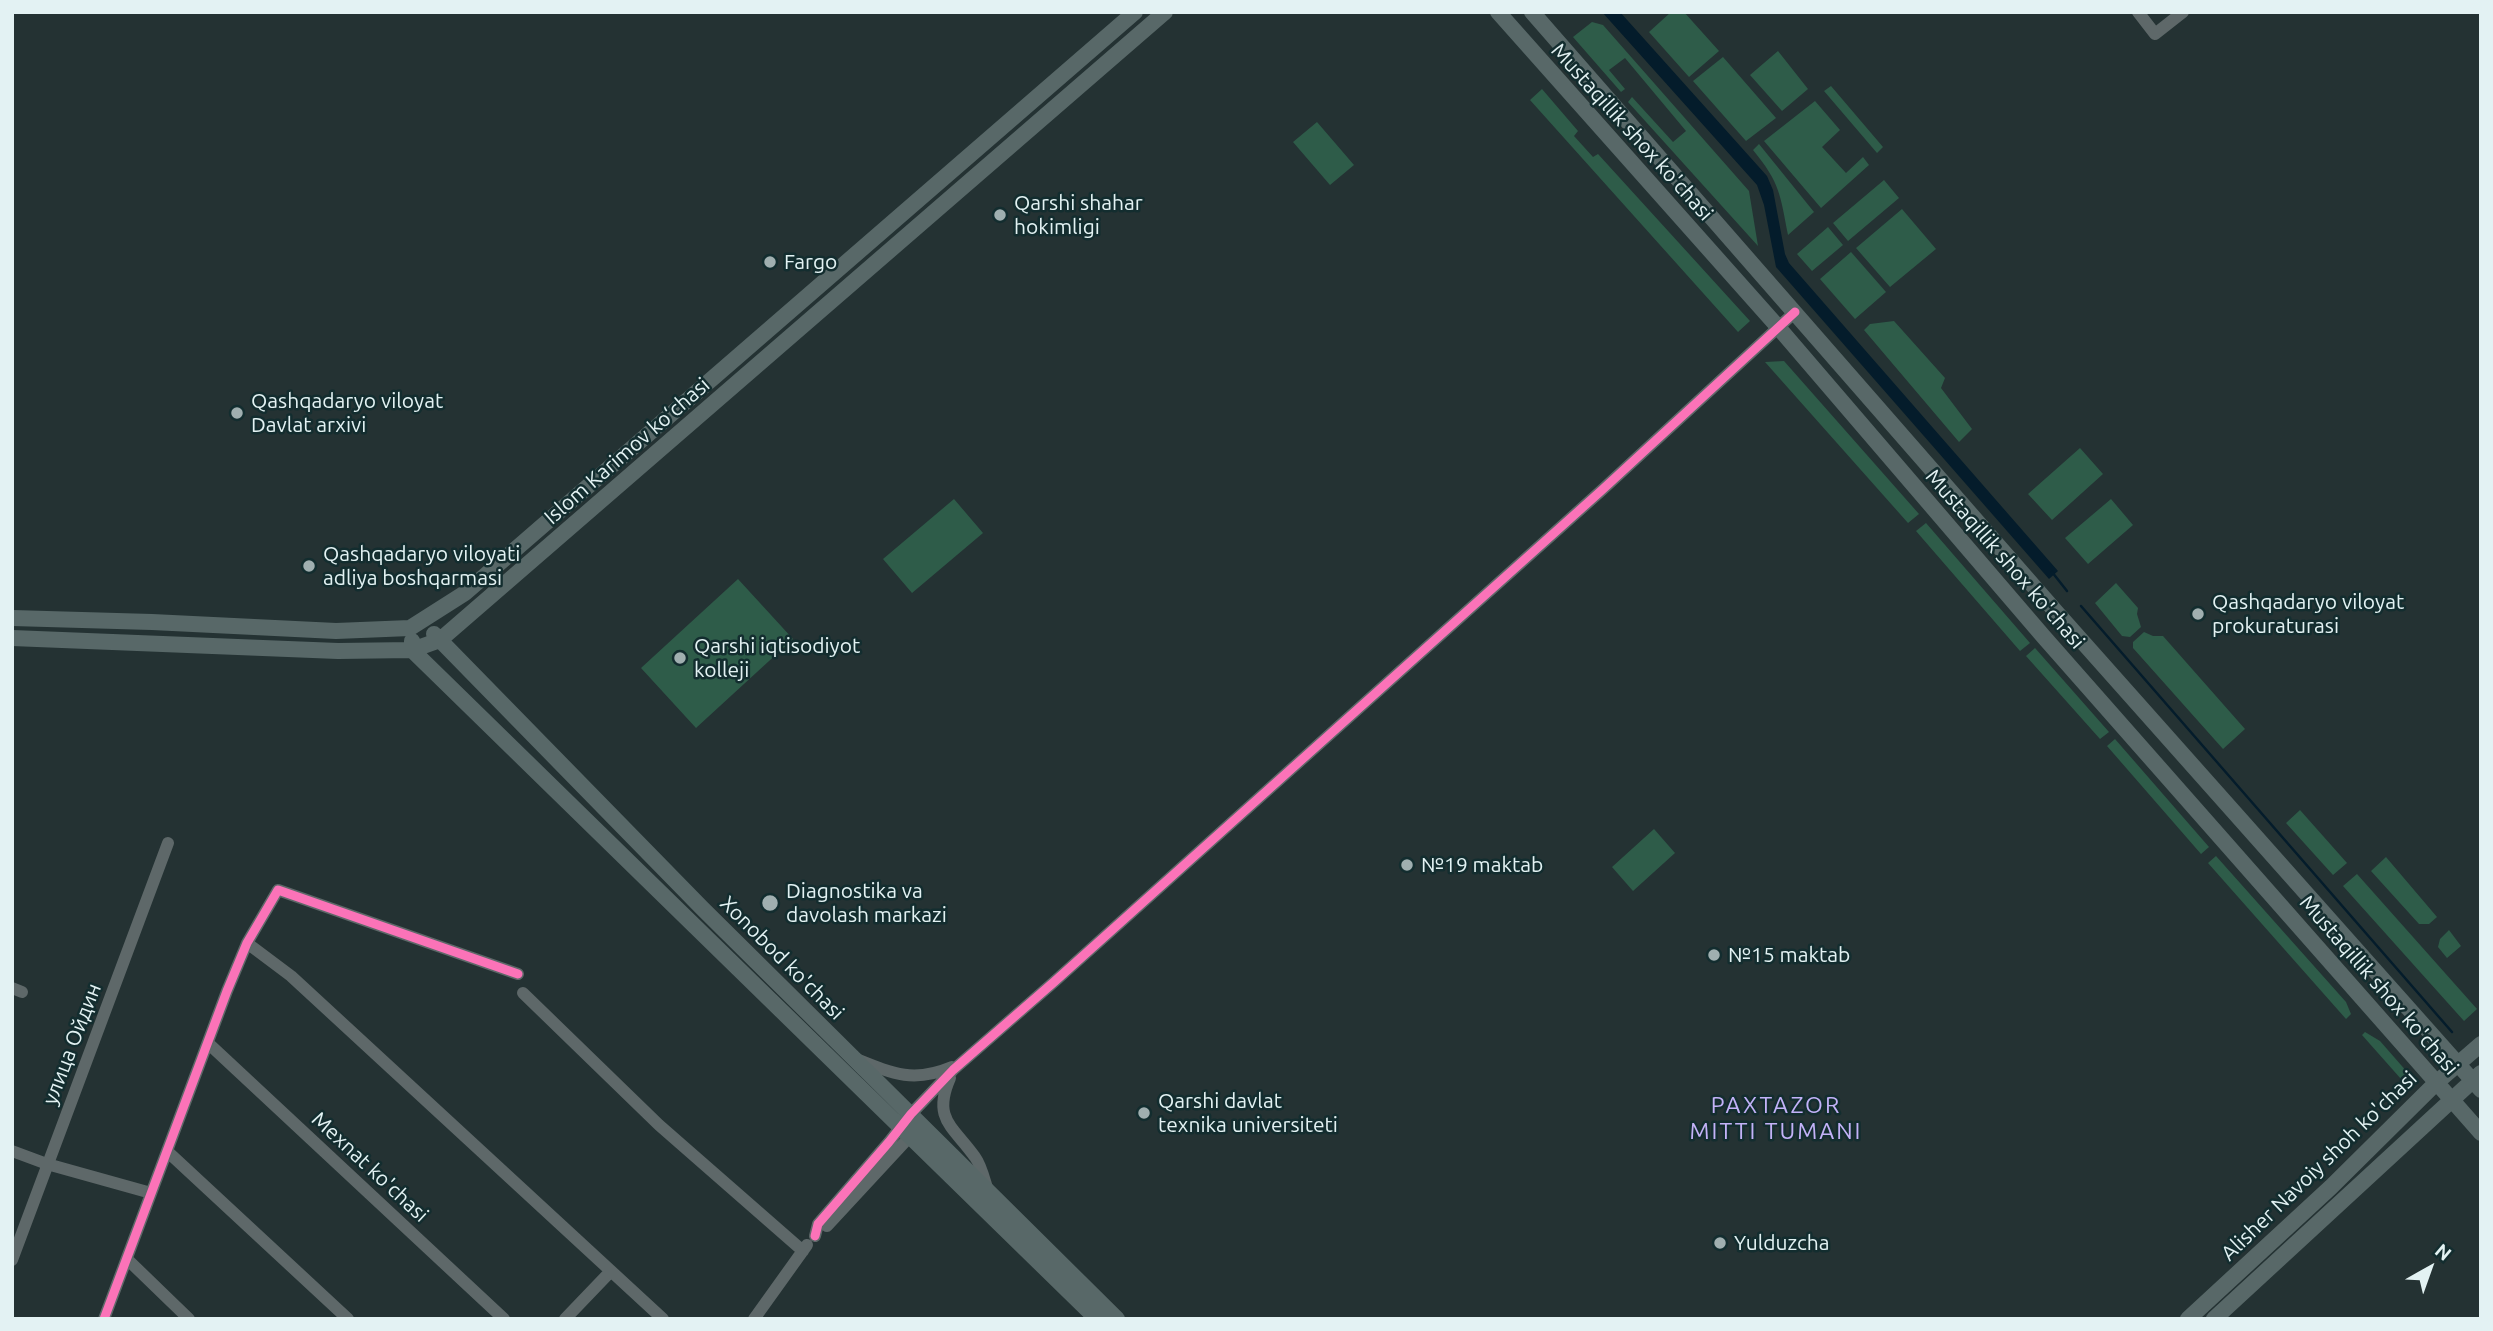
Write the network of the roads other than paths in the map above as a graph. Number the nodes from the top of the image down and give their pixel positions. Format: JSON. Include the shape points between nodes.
{"nodes":[{"id":1,"x":1135,"y":12,"type":"edge"},
{"id":2,"x":1165,"y":12,"type":"edge"},
{"id":3,"x":1498,"y":12,"type":"edge"},
{"id":4,"x":1532,"y":12,"type":"edge"},
{"id":5,"x":2138,"y":12,"type":"edge"},
{"id":6,"x":2182,"y":12,"type":"edge"},
{"id":7,"x":1795,"y":312,"type":"junction"},
{"id":8,"x":1778,"y":327,"type":"junction"},
{"id":9,"x":12,"y":618,"type":"edge"},
{"id":10,"x":156,"y":622,"type":"junction"},
{"id":11,"x":416,"y":625,"type":"junction"},
{"id":12,"x":12,"y":638,"type":"edge"},
{"id":13,"x":440,"y":640,"type":"junction"},
{"id":14,"x":157,"y":643,"type":"junction"},
{"id":15,"x":412,"y":650,"type":"junction"},
{"id":16,"x":168,"y":843,"type":"dead end"},
{"id":17,"x":247,"y":943,"type":"junction"},
{"id":18,"x":518,"y":974,"type":"dead end"},
{"id":19,"x":523,"y":993,"type":"dead end"},
{"id":20,"x":209,"y":1044,"type":"junction"},
{"id":21,"x":2481,"y":1044,"type":"edge"},
{"id":22,"x":852,"y":1057,"type":"junction"},
{"id":23,"x":2458,"y":1064,"type":"junction"},
{"id":24,"x":956,"y":1067,"type":"junction"},
{"id":25,"x":2478,"y":1081,"type":"edge"},
{"id":26,"x":2436,"y":1083,"type":"junction"},
{"id":27,"x":2451,"y":1099,"type":"junction"},
{"id":28,"x":911,"y":1125,"type":"junction"},
{"id":29,"x":2481,"y":1133,"type":"edge"},
{"id":30,"x":12,"y":1151,"type":"edge"},
{"id":31,"x":168,"y":1152,"type":"junction"},
{"id":32,"x":47,"y":1164,"type":"junction"},
{"id":33,"x":988,"y":1192,"type":"junction"},
{"id":34,"x":151,"y":1193,"type":"junction"},
{"id":35,"x":803,"y":1251,"type":"junction"},
{"id":36,"x":127,"y":1259,"type":"junction"},
{"id":37,"x":12,"y":1260,"type":"edge"},
{"id":38,"x":611,"y":1271,"type":"junction"},
{"id":39,"x":104,"y":1319,"type":"edge"},
{"id":40,"x":189,"y":1319,"type":"edge"},
{"id":41,"x":348,"y":1319,"type":"edge"},
{"id":42,"x":504,"y":1319,"type":"edge"},
{"id":43,"x":565,"y":1319,"type":"edge"},
{"id":44,"x":663,"y":1319,"type":"edge"},
{"id":45,"x":754,"y":1319,"type":"edge"},
{"id":46,"x":1097,"y":1319,"type":"edge"},
{"id":47,"x":1117,"y":1319,"type":"edge"},
{"id":48,"x":2188,"y":1319,"type":"edge"},
{"id":49,"x":2214,"y":1319,"type":"edge"}],
"edges":[{"from":1,"to":11,"type":"main road","name":"Islom Karimov ko‘chasi","via":[[465,593]]},
{"from":2,"to":13,"type":"main road","name":"Islom Karimov ko‘chasi"},
{"from":3,"to":8,"type":"main road","name":"Mustaqillik shox ko'chasi"},
{"from":4,"to":7,"type":"main road","name":"Mustaqillik shox ko'chasi"},
{"from":5,"to":6,"type":"street","via":[[2155,34]]},
{"from":7,"to":8,"type":"street"},
{"from":7,"to":23,"type":"main road","name":"Mustaqillik shox ko'chasi"},
{"from":8,"to":24,"type":"street"},
{"from":8,"to":26,"type":"main road","name":"Mustaqillik shox ko'chasi"},
{"from":9,"to":10,"type":"main road"},
{"from":10,"to":11,"type":"main road","via":[[336,631]]},
{"from":10,"to":14,"type":"main road"},
{"from":11,"to":13,"type":"main road","name":"Xonobod ko'chasi"},
{"from":11,"to":15,"type":"main road"},
{"from":12,"to":14,"type":"main road","name":"Islom Karimov ko‘chasi"},
{"from":13,"to":15,"type":"main road","name":"Islom Karimov ko‘chasi"},
{"from":13,"to":22,"type":"main road","name":"Xonobod ko'chasi"},
{"from":14,"to":15,"type":"main road","name":"Islom Karimov ko‘chasi"},
{"from":15,"to":28,"type":"main road","name":"Xonobod ko'chasi"},
{"from":16,"to":32,"type":"street","name":"улица Ойдин"},
{"from":17,"to":18,"type":"street","via":[[278,890]]},
{"from":17,"to":20,"type":"street"},
{"from":17,"to":38,"type":"street","via":[[290,976]]},
{"from":19,"to":35,"type":"street","via":[[659,1125]]},
{"from":20,"to":31,"type":"street"},
{"from":20,"to":42,"type":"street","name":"Mexnat ko'chasi"},
{"from":21,"to":23,"type":"main road","name":"Alisher Navoiy shoh ko'chasi"},
{"from":22,"to":24,"type":"street","via":[[913,1077]]},
{"from":22,"to":28,"type":"main road","name":"Xonobod ko'chasi"},
{"from":23,"to":25,"type":"main road","name":"Mustaqillik shox ko'chasi"},
{"from":23,"to":26,"type":"main road","name":"Alisher Navoiy shoh ko'chasi"},
{"from":24,"to":28,"type":"street"},
{"from":24,"to":33,"type":"street","via":[[943,1093],[943,1114],[976,1158]]},
{"from":25,"to":27,"type":"main road","name":"Alisher Navoiy shoh ko'chasi"},
{"from":26,"to":27,"type":"main road","name":"Mustaqillik shox ko'chasi"},
{"from":26,"to":48,"type":"main road","name":"Alisher Navoiy shoh ko'chasi"},
{"from":27,"to":29,"type":"main road","name":"Mustaqillik shox ko'chasi"},
{"from":27,"to":49,"type":"main road","name":"Alisher Navoiy shoh ko'chasi"},
{"from":28,"to":33,"type":"main road","name":"Xonobod ko'chasi"},
{"from":28,"to":35,"type":"street","via":[[818,1224]]},
{"from":28,"to":46,"type":"main road","name":"Xonobod ko'chasi"},
{"from":30,"to":32,"type":"street"},
{"from":31,"to":34,"type":"street"},
{"from":31,"to":41,"type":"street"},
{"from":32,"to":34,"type":"street"},
{"from":32,"to":37,"type":"street","name":"улица Ойдин"},
{"from":33,"to":47,"type":"main road","name":"Xonobod ko'chasi"},
{"from":34,"to":36,"type":"street"},
{"from":35,"to":45,"type":"street"},
{"from":36,"to":39,"type":"street"},
{"from":36,"to":40,"type":"street"},
{"from":38,"to":43,"type":"street"},
{"from":38,"to":44,"type":"street"}]}
